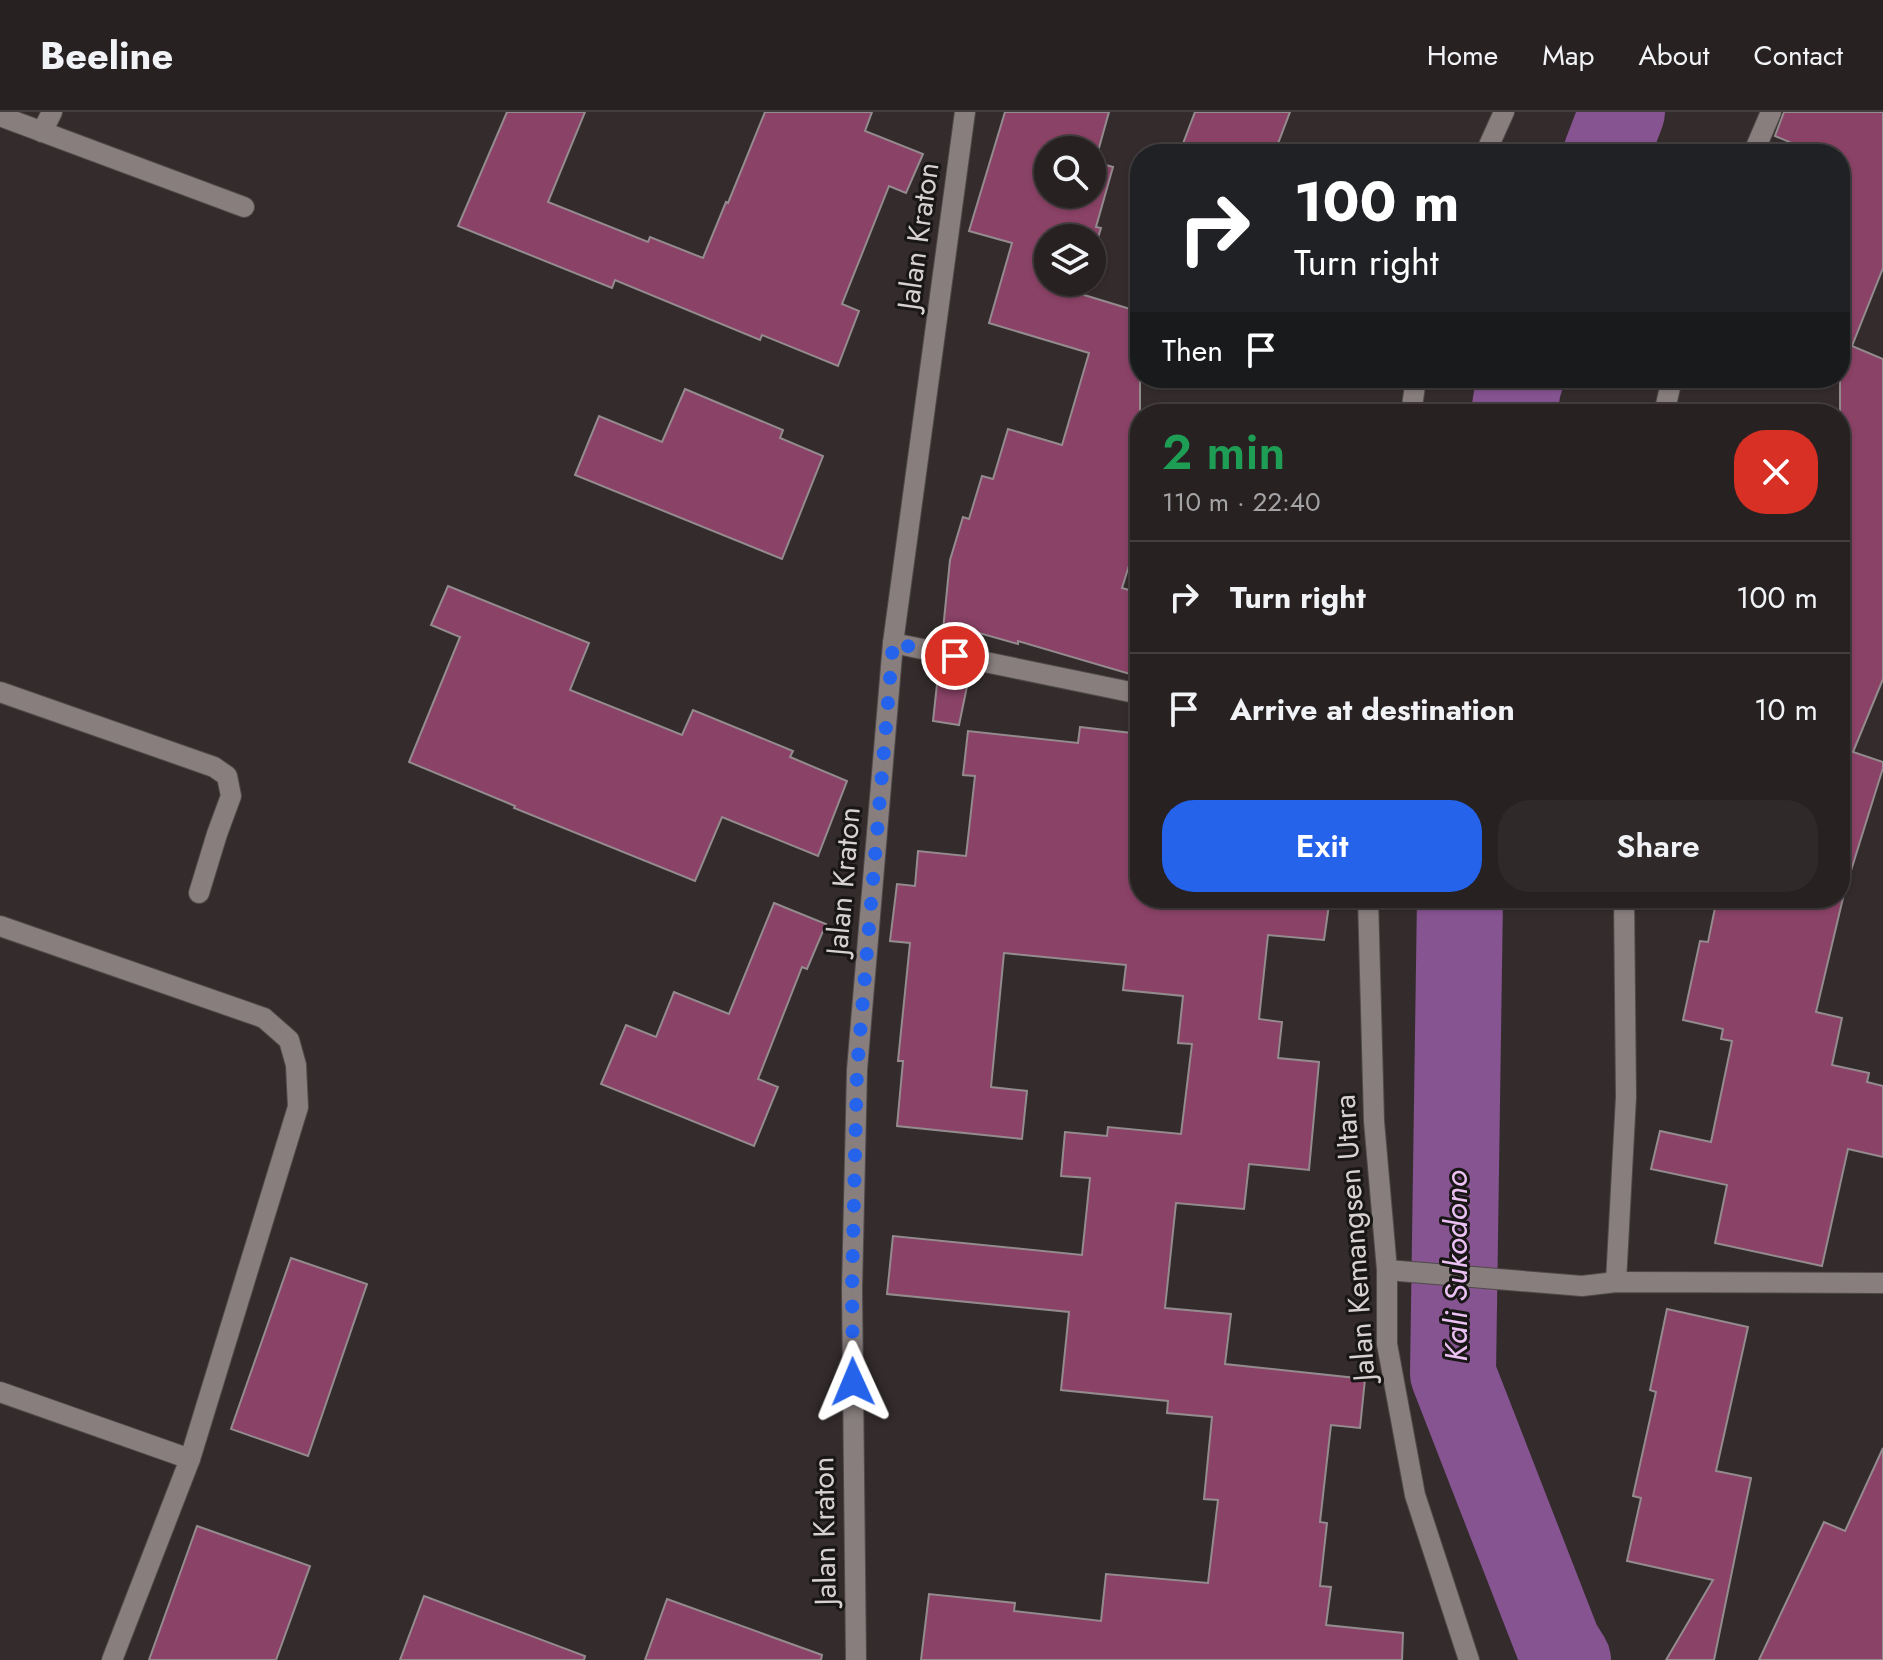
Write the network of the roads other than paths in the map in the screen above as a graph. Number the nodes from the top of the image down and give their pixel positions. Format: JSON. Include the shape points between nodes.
{"nodes":[{"id":1,"x":52,"y":112,"type":"edge"},
{"id":2,"x":965,"y":112,"type":"edge"},
{"id":3,"x":1504,"y":112,"type":"edge"},
{"id":4,"x":1771,"y":112,"type":"edge"},
{"id":5,"x":0,"y":116,"type":"edge"},
{"id":6,"x":42,"y":132,"type":"junction"},
{"id":7,"x":1490,"y":144,"type":"edge"},
{"id":8,"x":1757,"y":144,"type":"edge"},
{"id":9,"x":244,"y":207,"type":"dead end"},
{"id":10,"x":893,"y":643,"type":"junction"},
{"id":11,"x":0,"y":692,"type":"edge"},
{"id":12,"x":1130,"y":692,"type":"edge"},
{"id":13,"x":199,"y":893,"type":"dead end"},
{"id":14,"x":1368,"y":908,"type":"edge"},
{"id":15,"x":1624,"y":908,"type":"edge"},
{"id":16,"x":0,"y":926,"type":"edge"},
{"id":17,"x":1387,"y":1270,"type":"junction"},
{"id":18,"x":1616,"y":1282,"type":"junction"},
{"id":19,"x":1883,"y":1283,"type":"edge"},
{"id":20,"x":0,"y":1392,"type":"edge"},
{"id":21,"x":190,"y":1459,"type":"junction"},
{"id":22,"x":112,"y":1660,"type":"edge"},
{"id":23,"x":856,"y":1660,"type":"edge"},
{"id":24,"x":1469,"y":1660,"type":"edge"}],
"edges":[{"from":1,"to":6,"type":"street"},
{"from":2,"to":10,"type":"street","name":"Jalan Kraton"},
{"from":3,"to":7,"type":"street"},
{"from":4,"to":8,"type":"street"},
{"from":5,"to":6,"type":"street"},
{"from":6,"to":9,"type":"street"},
{"from":10,"to":12,"type":"street"},
{"from":10,"to":23,"type":"street","name":"Jalan Kraton","via":[[857,1070],[852,1289]]},
{"from":11,"to":13,"type":"street","via":[[227,776],[231,796]]},
{"from":14,"to":17,"type":"street","name":"Jalan Kemangsen Utara","via":[[1374,1121]]},
{"from":15,"to":18,"type":"street","via":[[1626,1097]]},
{"from":16,"to":21,"type":"street","via":[[264,1018],[289,1040],[298,1107]]},
{"from":17,"to":18,"type":"street","via":[[1582,1286]]},
{"from":17,"to":24,"type":"street","name":"Jalan Kemangsen Utara","via":[[1387,1344],[1415,1495]]},
{"from":18,"to":19,"type":"street"},
{"from":20,"to":21,"type":"street"},
{"from":21,"to":22,"type":"street"}]}
